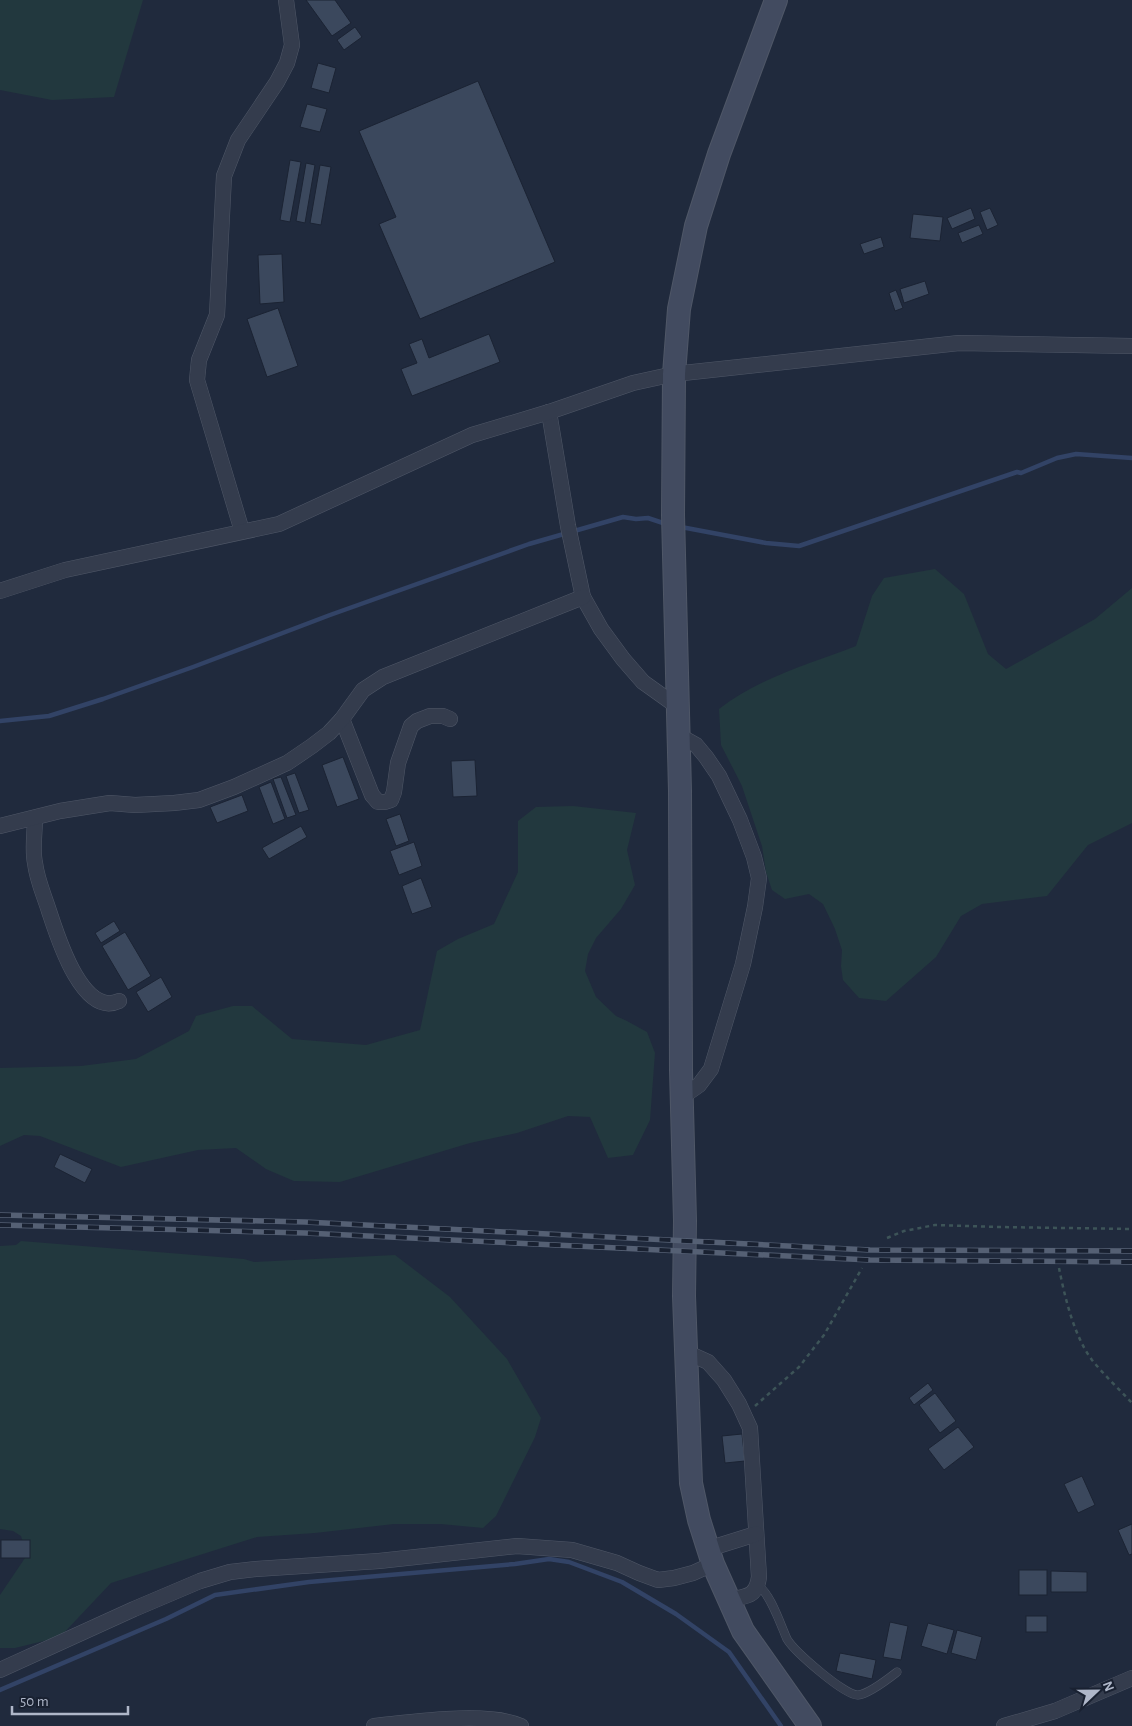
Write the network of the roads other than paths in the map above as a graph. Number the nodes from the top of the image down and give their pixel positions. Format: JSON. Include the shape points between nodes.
{"nodes":[{"id":1,"x":286,"y":0,"type":"edge"},
{"id":2,"x":776,"y":0,"type":"edge"},
{"id":3,"x":1132,"y":346,"type":"edge"},
{"id":4,"x":674,"y":374,"type":"junction"},
{"id":5,"x":549,"y":412,"type":"junction"},
{"id":6,"x":242,"y":531,"type":"junction"},
{"id":7,"x":0,"y":591,"type":"edge"},
{"id":8,"x":584,"y":597,"type":"junction"},
{"id":9,"x":678,"y":707,"type":"junction"},
{"id":10,"x":342,"y":719,"type":"junction"},
{"id":11,"x":450,"y":719,"type":"dead end"},
{"id":12,"x":678,"y":735,"type":"junction"},
{"id":13,"x":35,"y":818,"type":"junction"},
{"id":14,"x":0,"y":826,"type":"edge"},
{"id":15,"x":119,"y":1001,"type":"dead end"},
{"id":16,"x":682,"y":1097,"type":"junction"},
{"id":17,"x":686,"y":1352,"type":"junction"},
{"id":18,"x":756,"y":1534,"type":"junction"},
{"id":19,"x":710,"y":1556,"type":"junction"},
{"id":20,"x":758,"y":1586,"type":"junction"},
{"id":21,"x":728,"y":1600,"type":"junction"},
{"id":22,"x":0,"y":1670,"type":"edge"},
{"id":23,"x":897,"y":1672,"type":"dead end"},
{"id":24,"x":1132,"y":1678,"type":"edge"},
{"id":25,"x":374,"y":1726,"type":"edge"},
{"id":26,"x":522,"y":1726,"type":"edge"},
{"id":27,"x":810,"y":1726,"type":"edge"},
{"id":28,"x":1004,"y":1726,"type":"edge"}],
"edges":[{"from":1,"to":6,"type":"street","via":[[292,45],[287,63],[238,140],[224,176],[217,315],[199,360],[197,380]]},
{"from":2,"to":4,"type":"street","via":[[696,226],[679,309]]},
{"from":3,"to":4,"type":"street","via":[[959,343]]},
{"from":4,"to":5,"type":"street","via":[[633,383]]},
{"from":4,"to":9,"type":"street","via":[[673,515]]},
{"from":5,"to":6,"type":"street","via":[[472,435],[279,524]]},
{"from":5,"to":8,"type":"street","via":[[568,526]]},
{"from":6,"to":7,"type":"street","via":[[65,570]]},
{"from":8,"to":9,"type":"street","via":[[623,659],[643,682]]},
{"from":8,"to":10,"type":"street","via":[[383,677],[363,690]]},
{"from":9,"to":12,"type":"street"},
{"from":10,"to":11,"type":"street","via":[[372,795],[378,802],[391,800],[398,762],[411,726],[430,716]]},
{"from":10,"to":13,"type":"street","via":[[329,733],[287,763],[199,800],[110,803]]},
{"from":12,"to":16,"type":"street"},
{"from":12,"to":16,"type":"street","via":[[696,745],[719,776],[740,820],[759,878],[743,964],[711,1069],[699,1085]]},
{"from":13,"to":14,"type":"street"},
{"from":13,"to":15,"type":"street","via":[[35,864],[64,954],[84,988],[93,996],[103,1003]]},
{"from":16,"to":17,"type":"street"},
{"from":17,"to":18,"type":"street","via":[[708,1362],[724,1380],[750,1428]]},
{"from":17,"to":19,"type":"street","via":[[691,1484]]},
{"from":18,"to":19,"type":"street"},
{"from":18,"to":20,"type":"street"},
{"from":19,"to":21,"type":"street"},
{"from":19,"to":22,"type":"street","via":[[692,1573],[658,1580],[617,1563],[572,1550],[517,1546],[230,1572],[134,1609]]},
{"from":20,"to":21,"type":"street","via":[[747,1596]]},
{"from":20,"to":23,"type":"lane","via":[[771,1604],[789,1642],[844,1690],[855,1696],[866,1693]]},
{"from":21,"to":27,"type":"street","via":[[743,1631]]},
{"from":24,"to":28,"type":"street","via":[[1056,1711]]},
{"from":25,"to":26,"type":"street","via":[[439,1719],[489,1719]]}]}
